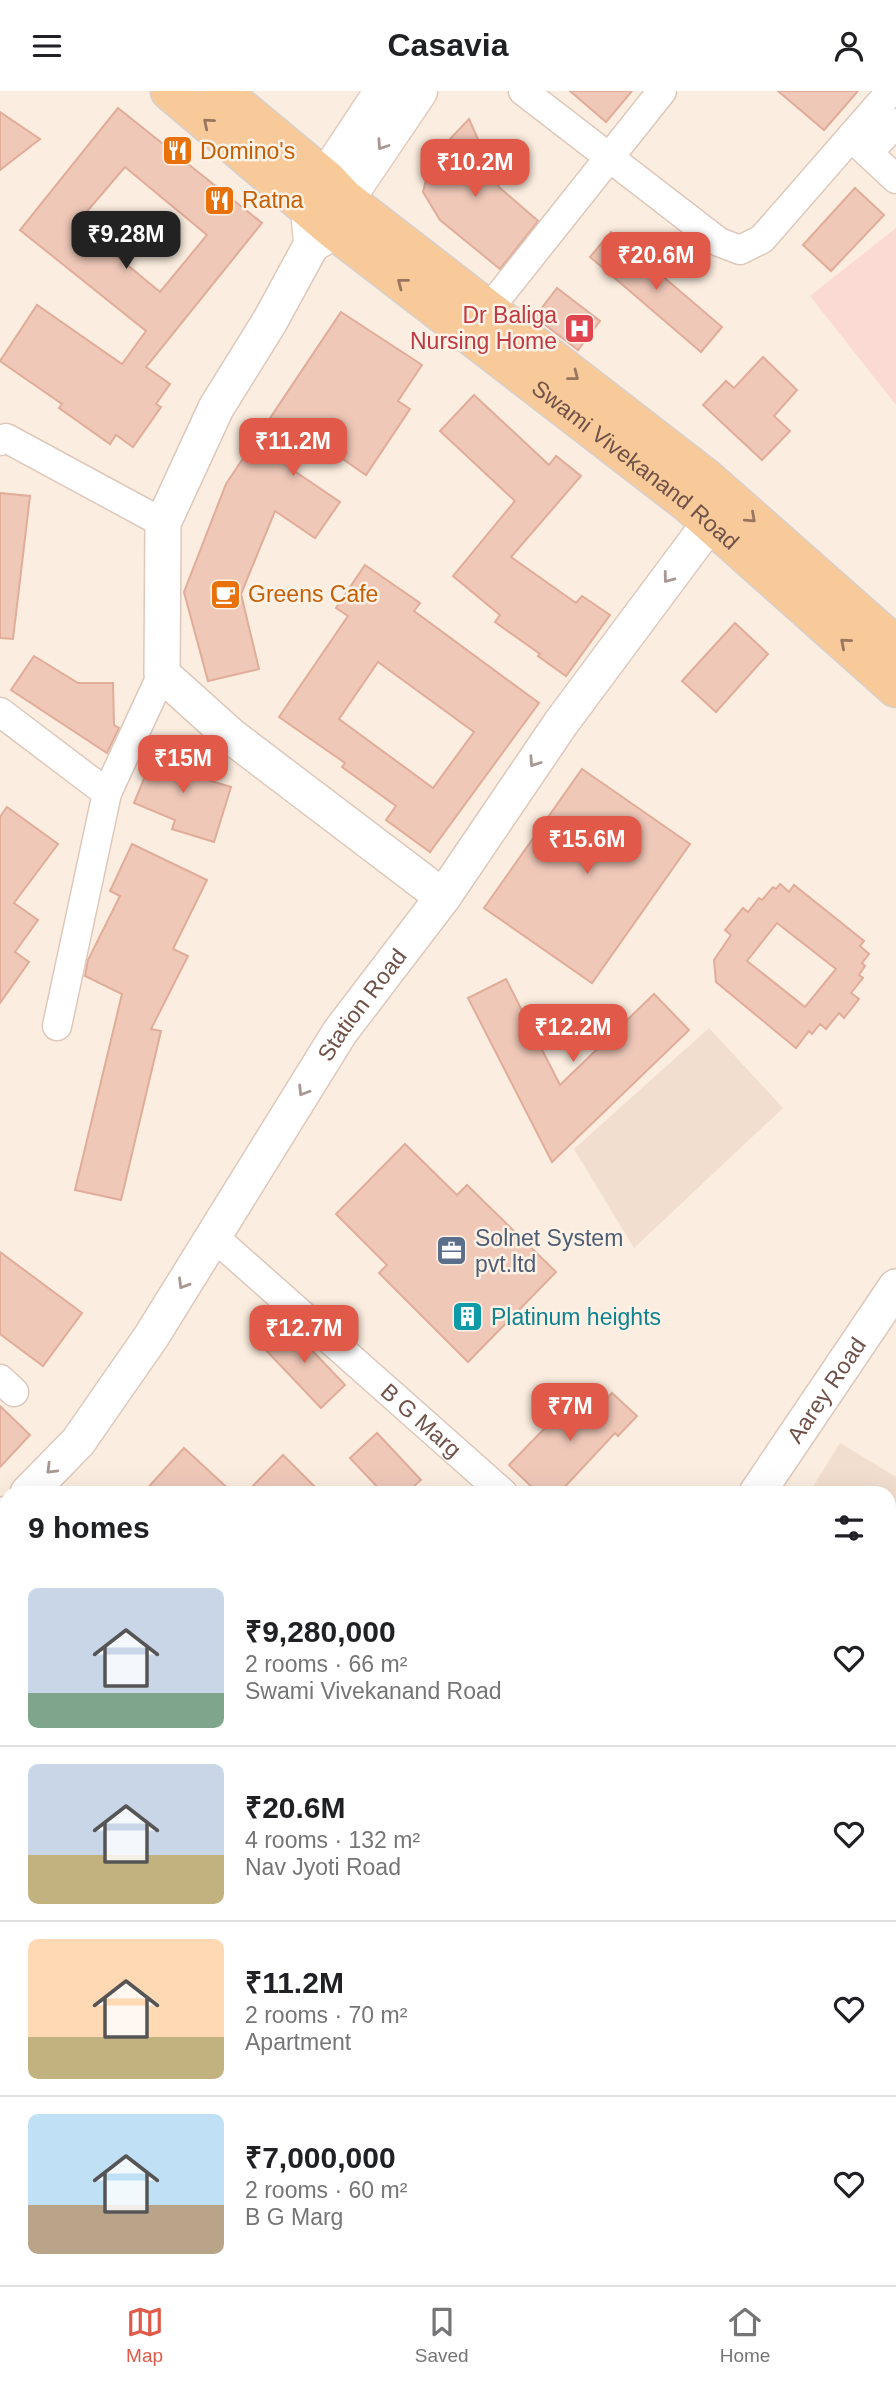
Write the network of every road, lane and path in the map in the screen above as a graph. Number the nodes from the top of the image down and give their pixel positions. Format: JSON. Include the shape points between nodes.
{"nodes":[{"id":1,"x":170,"y":91,"type":"edge"},
{"id":2,"x":220,"y":91,"type":"edge"},
{"id":3,"x":384,"y":91,"type":"edge"},
{"id":4,"x":418,"y":91,"type":"edge"},
{"id":5,"x":662,"y":91,"type":"edge"},
{"id":6,"x":891,"y":91,"type":"edge"},
{"id":7,"x":535,"y":95,"type":"edge"},
{"id":8,"x":896,"y":123,"type":"edge"},
{"id":9,"x":859,"y":145,"type":"junction"},
{"id":10,"x":608,"y":157,"type":"junction"},
{"id":11,"x":896,"y":179,"type":"edge"},
{"id":12,"x":326,"y":212,"type":"junction"},
{"id":13,"x":488,"y":310,"type":"junction"},
{"id":14,"x":0,"y":441,"type":"edge"},
{"id":15,"x":163,"y":523,"type":"junction"},
{"id":16,"x":709,"y":524,"type":"junction"},
{"id":17,"x":896,"y":646,"type":"edge"},
{"id":18,"x":162,"y":674,"type":"junction"},
{"id":19,"x":896,"y":688,"type":"edge"},
{"id":20,"x":0,"y":712,"type":"edge"},
{"id":21,"x":107,"y":793,"type":"junction"},
{"id":22,"x":443,"y":897,"type":"junction"},
{"id":23,"x":57,"y":1026,"type":"dead end"},
{"id":24,"x":213,"y":1236,"type":"junction"},
{"id":25,"x":896,"y":1287,"type":"edge"},
{"id":26,"x":35,"y":1486,"type":"edge"},
{"id":27,"x":495,"y":1486,"type":"edge"},
{"id":28,"x":762,"y":1486,"type":"edge"}],
"edges":[{"from":12,"to":1,"type":"main road","name":"Swami Vivekanand Road","one_way":true},
{"from":2,"to":12,"type":"main road","name":"Swami Vivekanand Road"},
{"from":3,"to":12,"type":"main road"},
{"from":4,"to":12,"type":"main road","one_way":true},
{"from":5,"to":10,"type":"street"},
{"from":6,"to":9,"type":"street"},
{"from":7,"to":10,"type":"street"},
{"from":8,"to":9,"type":"street"},
{"from":9,"to":10,"type":"street","via":[[762,239],[740,250],[719,242]]},
{"from":9,"to":11,"type":"street"},
{"from":10,"to":13,"type":"street"},
{"from":12,"to":13,"type":"main road","name":"Swami Vivekanand Road"},
{"from":12,"to":15,"type":"street","via":[[270,321],[216,408]]},
{"from":16,"to":12,"type":"main road","name":"Swami Vivekanand Road","one_way":true},
{"from":13,"to":17,"type":"main road","name":"Swami Vivekanand Road","one_way":true,"via":[[707,479]]},
{"from":14,"to":15,"type":"street","via":[[6,438]]},
{"from":15,"to":18,"type":"street"},
{"from":19,"to":16,"type":"main road","name":"Swami Vivekanand Road","one_way":true},
{"from":16,"to":22,"type":"street","name":"Station Road","one_way":true,"via":[[561,723]]},
{"from":18,"to":21,"type":"street"},
{"from":18,"to":22,"type":"street","via":[[231,736]]},
{"from":20,"to":21,"type":"street"},
{"from":21,"to":23,"type":"street"},
{"from":22,"to":24,"type":"street","name":"Station Road","one_way":true,"via":[[340,1032]]},
{"from":24,"to":26,"type":"street","name":"Station Road","one_way":true,"via":[[151,1337],[78,1442]]},
{"from":24,"to":27,"type":"street","name":"B G Marg"},
{"from":25,"to":28,"type":"street","name":"Aarey Road"}]}
